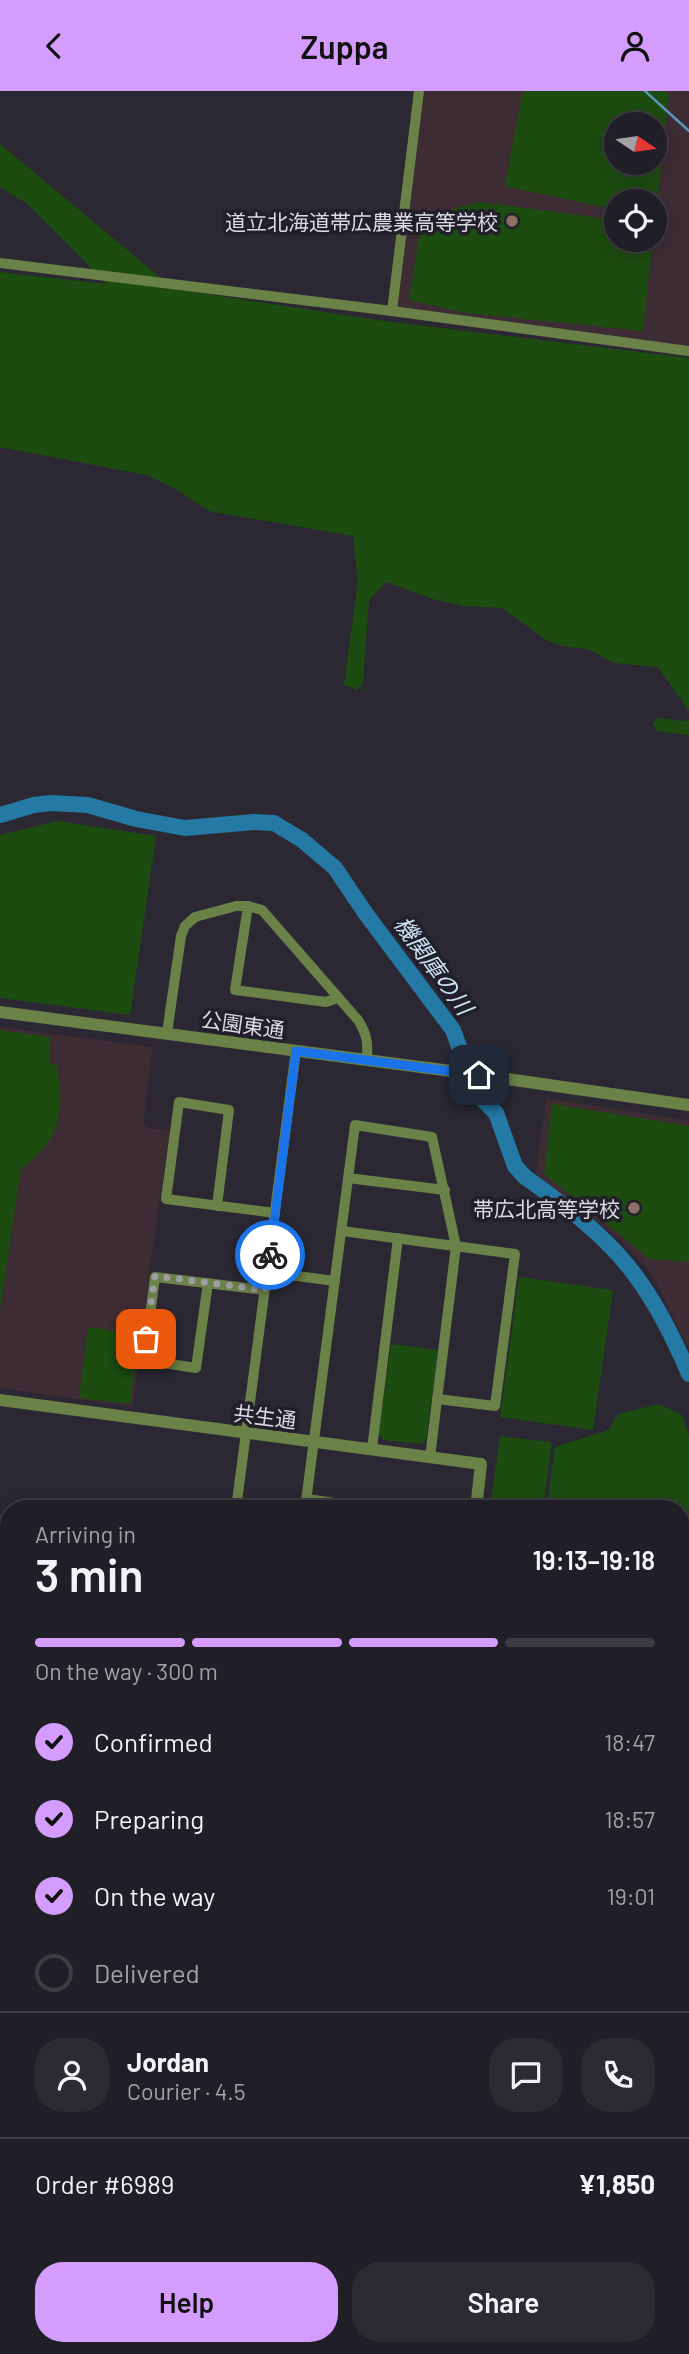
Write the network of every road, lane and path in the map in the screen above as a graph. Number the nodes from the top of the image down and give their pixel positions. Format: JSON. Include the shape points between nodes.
{"nodes":[{"id":1,"x":419,"y":91,"type":"edge"},
{"id":2,"x":0,"y":263,"type":"edge"},
{"id":3,"x":392,"y":311,"type":"junction"},
{"id":4,"x":689,"y":351,"type":"edge"},
{"id":5,"x":248,"y":906,"type":"junction"},
{"id":6,"x":338,"y":998,"type":"junction"},
{"id":7,"x":0,"y":1012,"type":"edge"},
{"id":8,"x":167,"y":1033,"type":"junction"},
{"id":9,"x":296,"y":1051,"type":"junction"},
{"id":10,"x":367,"y":1059,"type":"junction"},
{"id":11,"x":689,"y":1105,"type":"edge"},
{"id":12,"x":348,"y":1178,"type":"junction"},
{"id":13,"x":445,"y":1190,"type":"junction"},
{"id":14,"x":217,"y":1206,"type":"junction"},
{"id":15,"x":275,"y":1213,"type":"junction"},
{"id":16,"x":342,"y":1231,"type":"junction"},
{"id":17,"x":398,"y":1238,"type":"junction"},
{"id":18,"x":456,"y":1245,"type":"junction"},
{"id":19,"x":267,"y":1272,"type":"junction"},
{"id":20,"x":335,"y":1281,"type":"junction"},
{"id":21,"x":208,"y":1283,"type":"junction"},
{"id":22,"x":265,"y":1290,"type":"junction"},
{"id":23,"x":437,"y":1399,"type":"junction"},
{"id":24,"x":0,"y":1400,"type":"edge"},
{"id":25,"x":246,"y":1432,"type":"junction"},
{"id":26,"x":314,"y":1442,"type":"junction"},
{"id":27,"x":372,"y":1449,"type":"junction"},
{"id":28,"x":430,"y":1457,"type":"junction"},
{"id":29,"x":237,"y":1500,"type":"edge"},
{"id":30,"x":307,"y":1500,"type":"edge"},
{"id":31,"x":477,"y":1500,"type":"edge"}],
"edges":[{"from":1,"to":3,"type":"street"},
{"from":2,"to":3,"type":"street"},
{"from":3,"to":4,"type":"street"},
{"from":5,"to":6,"type":"street","via":[[262,910]]},
{"from":5,"to":6,"type":"street","via":[[235,990],[326,1002]]},
{"from":5,"to":8,"type":"street","via":[[195,917],[186,926]]},
{"from":6,"to":10,"type":"street","via":[[365,1031]]},
{"from":7,"to":8,"type":"street","name":"公園東通"},
{"from":8,"to":9,"type":"street","name":"公園東通"},
{"from":9,"to":10,"type":"street","name":"公園東通"},
{"from":9,"to":15,"type":"street"},
{"from":10,"to":11,"type":"street","name":"公園東通"},
{"from":12,"to":13,"type":"street"},
{"from":12,"to":13,"type":"street","via":[[355,1125],[432,1137]]},
{"from":12,"to":16,"type":"street"},
{"from":13,"to":18,"type":"street"},
{"from":14,"to":14,"type":"street","via":[[166,1199],[178,1102],[229,1110]]},
{"from":14,"to":15,"type":"street"},
{"from":15,"to":19,"type":"street"},
{"from":16,"to":17,"type":"street"},
{"from":16,"to":20,"type":"street"},
{"from":17,"to":18,"type":"street"},
{"from":17,"to":27,"type":"street"},
{"from":18,"to":23,"type":"street"},
{"from":18,"to":23,"type":"street","via":[[515,1254],[495,1406]]},
{"from":19,"to":20,"type":"street"},
{"from":19,"to":22,"type":"street"},
{"from":20,"to":26,"type":"street"},
{"from":21,"to":21,"type":"street","via":[[155,1276],[144,1360],[196,1368]]},
{"from":21,"to":22,"type":"street"},
{"from":22,"to":25,"type":"street"},
{"from":23,"to":28,"type":"street"},
{"from":24,"to":25,"type":"street","name":"共生通"},
{"from":25,"to":26,"type":"street","name":"共生通"},
{"from":25,"to":29,"type":"street"},
{"from":26,"to":27,"type":"street","name":"共生通"},
{"from":26,"to":30,"type":"street"},
{"from":27,"to":28,"type":"street","name":"共生通"},
{"from":28,"to":31,"type":"street","name":"共生通","via":[[481,1464]]}]}
